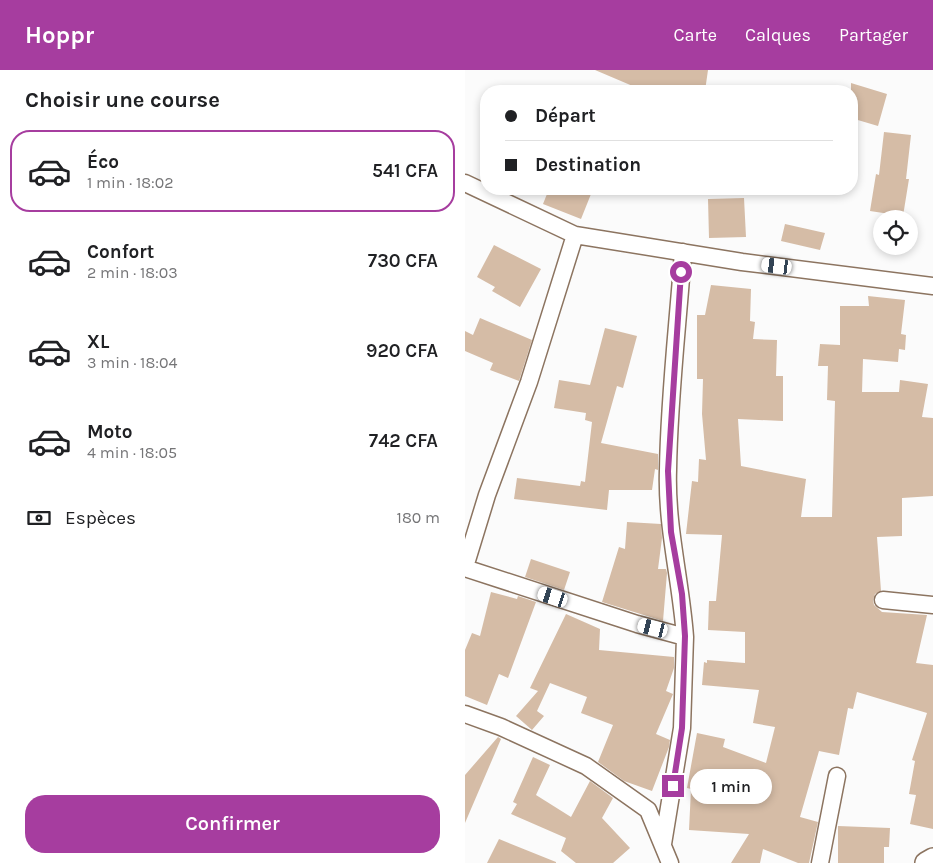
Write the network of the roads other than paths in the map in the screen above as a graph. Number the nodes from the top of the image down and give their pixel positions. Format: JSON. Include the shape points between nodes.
{"nodes":[{"id":1,"x":465,"y":183,"type":"edge"},
{"id":2,"x":480,"y":190,"type":"edge"},
{"id":3,"x":490,"y":195,"type":"edge"},
{"id":4,"x":575,"y":235,"type":"junction"},
{"id":5,"x":683,"y":252,"type":"junction"},
{"id":6,"x":933,"y":286,"type":"edge"},
{"id":7,"x":465,"y":568,"type":"edge"},
{"id":8,"x":883,"y":600,"type":"dead end"},
{"id":9,"x":933,"y":605,"type":"edge"},
{"id":10,"x":685,"y":636,"type":"junction"},
{"id":11,"x":465,"y":714,"type":"edge"},
{"id":12,"x":837,"y":776,"type":"dead end"},
{"id":13,"x":663,"y":844,"type":"junction"},
{"id":14,"x":933,"y":858,"type":"edge"},
{"id":15,"x":670,"y":863,"type":"edge"},
{"id":16,"x":820,"y":863,"type":"edge"},
{"id":17,"x":926,"y":863,"type":"edge"}],
"edges":[{"from":1,"to":2,"type":"street"},
{"from":3,"to":4,"type":"street"},
{"from":4,"to":5,"type":"street"},
{"from":4,"to":7,"type":"street"},
{"from":5,"to":6,"type":"street"},
{"from":5,"to":10,"type":"street","via":[[668,471],[671,532],[682,594]]},
{"from":7,"to":10,"type":"street","via":[[637,624]]},
{"from":8,"to":9,"type":"street"},
{"from":10,"to":13,"type":"street","via":[[682,728]]},
{"from":11,"to":13,"type":"street","via":[[586,766],[648,810]]},
{"from":12,"to":16,"type":"street"},
{"from":13,"to":15,"type":"street"},
{"from":14,"to":17,"type":"street"}]}
